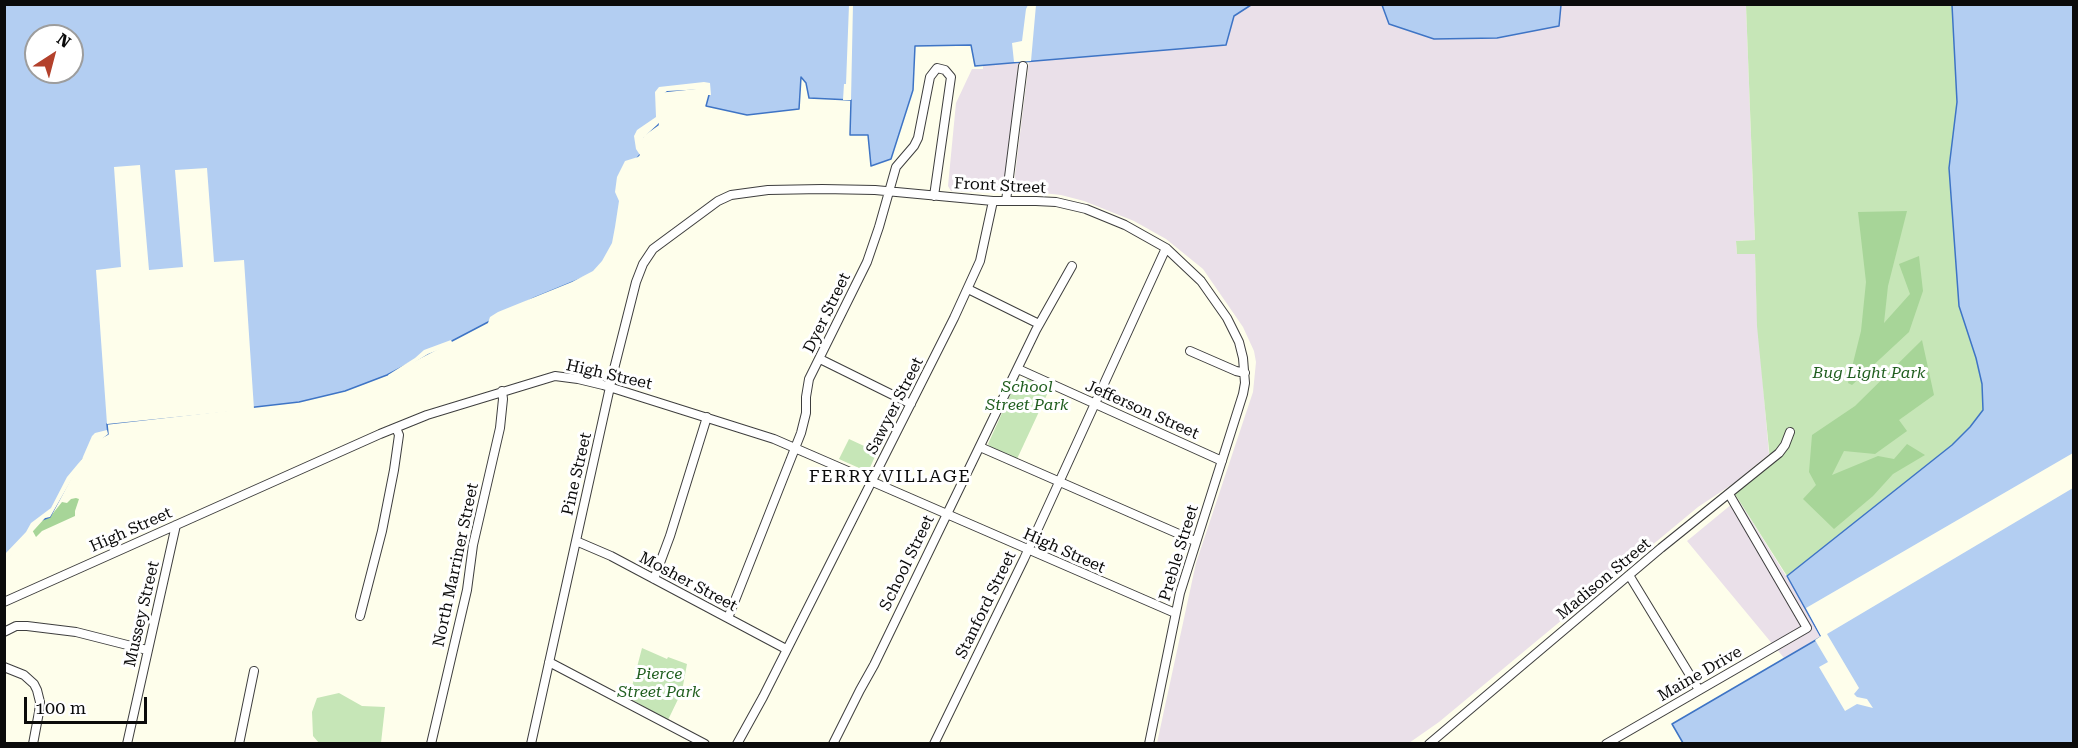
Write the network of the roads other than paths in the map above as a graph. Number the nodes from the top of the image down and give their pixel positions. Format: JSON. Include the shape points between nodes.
{"nodes":[{"id":1,"x":1023,"y":66,"type":"dead end"},
{"id":2,"x":890,"y":192,"type":"junction"},
{"id":3,"x":934,"y":196,"type":"junction"},
{"id":4,"x":993,"y":201,"type":"junction"},
{"id":5,"x":1006,"y":201,"type":"junction"},
{"id":6,"x":682,"y":228,"type":"joint"},
{"id":7,"x":1166,"y":248,"type":"junction"},
{"id":8,"x":1072,"y":266,"type":"dead end"},
{"id":9,"x":968,"y":289,"type":"junction"},
{"id":10,"x":1039,"y":324,"type":"junction"},
{"id":11,"x":1190,"y":351,"type":"dead end"},
{"id":12,"x":820,"y":359,"type":"junction"},
{"id":13,"x":1018,"y":369,"type":"junction"},
{"id":14,"x":1245,"y":373,"type":"junction"},
{"id":15,"x":610,"y":387,"type":"junction"},
{"id":16,"x":502,"y":392,"type":"junction"},
{"id":17,"x":911,"y":404,"type":"junction"},
{"id":18,"x":1094,"y":404,"type":"junction"},
{"id":19,"x":707,"y":417,"type":"junction"},
{"id":20,"x":396,"y":428,"type":"junction"},
{"id":21,"x":1790,"y":432,"type":"dead end"},
{"id":22,"x":980,"y":447,"type":"junction"},
{"id":23,"x":796,"y":448,"type":"junction"},
{"id":24,"x":1222,"y":461,"type":"junction"},
{"id":25,"x":1060,"y":481,"type":"junction"},
{"id":26,"x":872,"y":482,"type":"junction"},
{"id":27,"x":1729,"y":494,"type":"junction"},
{"id":28,"x":946,"y":514,"type":"junction"},
{"id":29,"x":176,"y":525,"type":"junction"},
{"id":30,"x":576,"y":541,"type":"junction"},
{"id":31,"x":1196,"y":541,"type":"junction"},
{"id":32,"x":1028,"y":550,"type":"junction"},
{"id":33,"x":1629,"y":575,"type":"junction"},
{"id":34,"x":654,"y":579,"type":"junction"},
{"id":35,"x":4,"y":602,"type":"edge"},
{"id":36,"x":1175,"y":613,"type":"junction"},
{"id":37,"x":360,"y":616,"type":"dead end"},
{"id":38,"x":728,"y":618,"type":"junction"},
{"id":39,"x":4,"y":632,"type":"edge"},
{"id":40,"x":786,"y":649,"type":"junction"},
{"id":41,"x":147,"y":650,"type":"junction"},
{"id":42,"x":549,"y":662,"type":"junction"},
{"id":43,"x":4,"y":668,"type":"edge"},
{"id":44,"x":254,"y":671,"type":"dead end"},
{"id":45,"x":1699,"y":690,"type":"junction"},
{"id":46,"x":33,"y":744,"type":"edge"},
{"id":47,"x":127,"y":744,"type":"edge"},
{"id":48,"x":238,"y":744,"type":"edge"},
{"id":49,"x":431,"y":744,"type":"edge"},
{"id":50,"x":531,"y":744,"type":"edge"},
{"id":51,"x":705,"y":744,"type":"edge"},
{"id":52,"x":737,"y":744,"type":"edge"},
{"id":53,"x":833,"y":744,"type":"edge"},
{"id":54,"x":934,"y":744,"type":"edge"},
{"id":55,"x":1149,"y":744,"type":"edge"},
{"id":56,"x":1429,"y":744,"type":"edge"},
{"id":57,"x":1606,"y":744,"type":"edge"}],
"edges":[{"from":1,"to":5,"type":"street"},
{"from":2,"to":3,"type":"street","name":"Front Street"},
{"from":2,"to":3,"type":"street","name":"Dyer Street","via":[[896,167],[918,138],[930,77],[937,68],[951,77]]},
{"from":2,"to":6,"type":"street","name":"Front Street","via":[[768,190],[731,195]]},
{"from":2,"to":12,"type":"street","name":"Dyer Street","via":[[867,262]]},
{"from":3,"to":4,"type":"street","name":"Front Street"},
{"from":4,"to":5,"type":"street","name":"Front Street"},
{"from":4,"to":9,"type":"street","name":"Sawyer Street","via":[[980,261]]},
{"from":5,"to":7,"type":"street","name":"Front Street","via":[[1056,202],[1086,209]]},
{"from":6,"to":15,"type":"street","name":"Pine Street","via":[[653,249],[643,264]]},
{"from":7,"to":14,"type":"street","name":"Front Street","via":[[1195,274],[1218,303],[1239,342]]},
{"from":7,"to":18,"type":"street","name":"Stanford Street"},
{"from":8,"to":10,"type":"street","name":"School Street"},
{"from":9,"to":10,"type":"street"},
{"from":9,"to":17,"type":"street","name":"Sawyer Street"},
{"from":10,"to":13,"type":"street","name":"School Street"},
{"from":11,"to":14,"type":"street"},
{"from":12,"to":17,"type":"street"},
{"from":12,"to":23,"type":"street","name":"Dyer Street","via":[[809,379],[806,413]]},
{"from":13,"to":18,"type":"street","name":"Jefferson Street"},
{"from":13,"to":22,"type":"street","name":"School Street"},
{"from":14,"to":24,"type":"street","name":"Preble Street","via":[[1241,403]]},
{"from":15,"to":16,"type":"street","name":"High Street","via":[[555,376]]},
{"from":15,"to":19,"type":"street","name":"High Street"},
{"from":15,"to":30,"type":"street","name":"Pine Street"},
{"from":16,"to":20,"type":"street","name":"High Street"},
{"from":16,"to":49,"type":"street","name":"North Marriner Street","via":[[500,428]]},
{"from":17,"to":26,"type":"street","name":"Sawyer Street"},
{"from":18,"to":24,"type":"street","name":"Jefferson Street"},
{"from":18,"to":25,"type":"street","name":"Stanford Street"},
{"from":19,"to":23,"type":"street","name":"High Street"},
{"from":19,"to":34,"type":"street"},
{"from":20,"to":29,"type":"street","name":"High Street"},
{"from":20,"to":37,"type":"street","via":[[399,435],[394,470]]},
{"from":21,"to":27,"type":"street","name":"Madison Street","via":[[1779,453]]},
{"from":22,"to":25,"type":"street"},
{"from":22,"to":28,"type":"street","name":"School Street"},
{"from":23,"to":26,"type":"street","name":"High Street"},
{"from":23,"to":38,"type":"street","name":"Dyer Street"},
{"from":24,"to":31,"type":"street","name":"Preble Street"},
{"from":25,"to":31,"type":"street"},
{"from":25,"to":32,"type":"street","name":"Stanford Street"},
{"from":26,"to":28,"type":"street","name":"High Street"},
{"from":26,"to":40,"type":"street","name":"Sawyer Street"},
{"from":27,"to":33,"type":"street","name":"Madison Street"},
{"from":27,"to":45,"type":"street","name":"Maine Drive","via":[[1807,628]]},
{"from":28,"to":32,"type":"street","name":"High Street"},
{"from":28,"to":53,"type":"street","name":"School Street"},
{"from":29,"to":35,"type":"street","name":"High Street"},
{"from":29,"to":41,"type":"street","name":"Mussey Street"},
{"from":30,"to":34,"type":"street","name":"Mosher Street"},
{"from":30,"to":42,"type":"street","name":"Pine Street"},
{"from":31,"to":36,"type":"street","name":"Preble Street"},
{"from":32,"to":36,"type":"street","name":"High Street"},
{"from":32,"to":54,"type":"street","name":"Stanford Street"},
{"from":33,"to":45,"type":"street"},
{"from":33,"to":56,"type":"street","name":"Madison Street"},
{"from":34,"to":38,"type":"street","name":"Mosher Street"},
{"from":36,"to":55,"type":"street","name":"Preble Street"},
{"from":38,"to":40,"type":"street","name":"Mosher Street"},
{"from":39,"to":41,"type":"street","via":[[27,626],[76,632]]},
{"from":40,"to":52,"type":"street","name":"Sawyer Street"},
{"from":41,"to":47,"type":"street","name":"Mussey Street"},
{"from":42,"to":50,"type":"street","name":"Pine Street"},
{"from":42,"to":51,"type":"street"},
{"from":43,"to":46,"type":"street","via":[[24,675],[37,690],[40,702]]},
{"from":44,"to":48,"type":"street"},
{"from":45,"to":57,"type":"street","name":"Maine Drive"}]}
